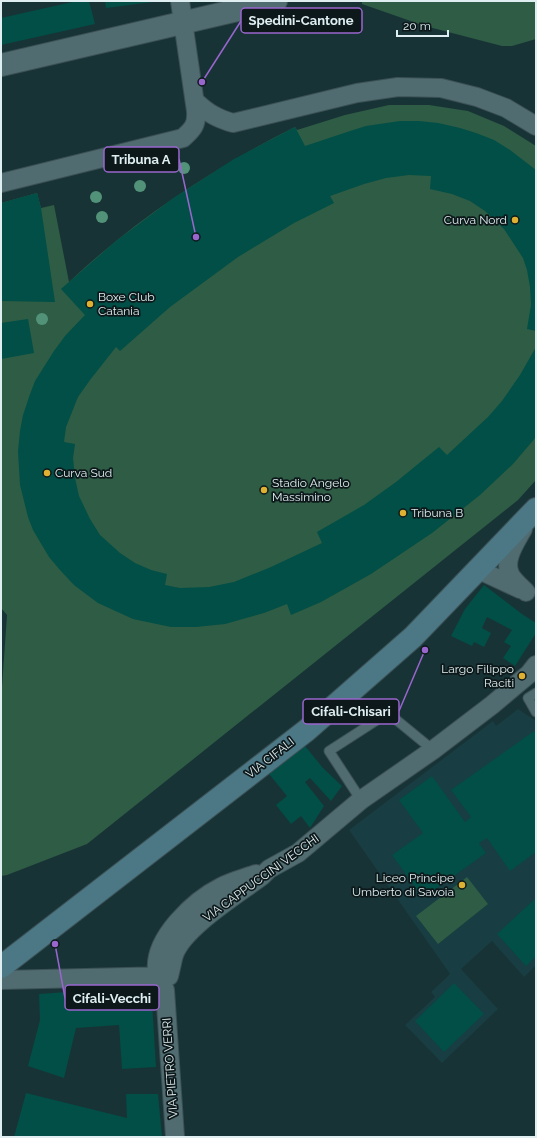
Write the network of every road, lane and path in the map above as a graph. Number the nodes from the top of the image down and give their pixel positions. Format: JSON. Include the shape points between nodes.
{"nodes":[{"id":1,"x":276,"y":1,"type":"edge"},
{"id":2,"x":181,"y":9,"type":"edge"},
{"id":3,"x":1,"y":65,"type":"edge"},
{"id":4,"x":195,"y":101,"type":"junction"},
{"id":5,"x":536,"y":126,"type":"edge"},
{"id":6,"x":1,"y":183,"type":"edge"},
{"id":7,"x":533,"y":512,"type":"edge"},
{"id":8,"x":477,"y":569,"type":"junction"},
{"id":9,"x":531,"y":596,"type":"edge"},
{"id":10,"x":536,"y":665,"type":"edge"},
{"id":11,"x":536,"y":692,"type":"edge"},
{"id":12,"x":536,"y":712,"type":"edge"},
{"id":13,"x":433,"y":750,"type":"junction"},
{"id":14,"x":361,"y":800,"type":"junction"},
{"id":15,"x":1,"y":967,"type":"edge"},
{"id":16,"x":158,"y":977,"type":"junction"},
{"id":17,"x":1,"y":980,"type":"edge"},
{"id":18,"x":175,"y":1137,"type":"edge"}],
"edges":[{"from":1,"to":2,"type":"street"},
{"from":2,"to":3,"type":"street"},
{"from":2,"to":4,"type":"street"},
{"from":4,"to":5,"type":"street","via":[[210,114],[233,123],[356,93],[398,87],[441,88],[506,108]]},
{"from":4,"to":6,"type":"street","via":[[197,118],[193,129],[183,138]]},
{"from":7,"to":8,"type":"main road","name":"VIA CIFALI"},
{"from":7,"to":9,"type":"street","via":[[513,547],[508,565],[512,578]]},
{"from":8,"to":9,"type":"street"},
{"from":8,"to":15,"type":"main road","name":"VIA CIFALI","via":[[413,637],[307,730]]},
{"from":10,"to":13,"type":"street","name":"VIA CAPPUCCINI VECCHI","via":[[508,693]]},
{"from":11,"to":12,"type":"lane","via":[[528,698]]},
{"from":13,"to":14,"type":"street","name":"VIA CAPPUCCINI VECCHI"},
{"from":13,"to":14,"type":"lane","via":[[388,712],[329,751]]},
{"from":14,"to":16,"type":"street","name":"VIA CAPPUCCINI VECCHI","via":[[298,853],[269,869],[222,887],[198,901],[167,934],[160,949],[156,968]]},
{"from":16,"to":17,"type":"street"},
{"from":16,"to":18,"type":"street","name":"VIA PIETRO VERRI","via":[[165,990]]}]}
